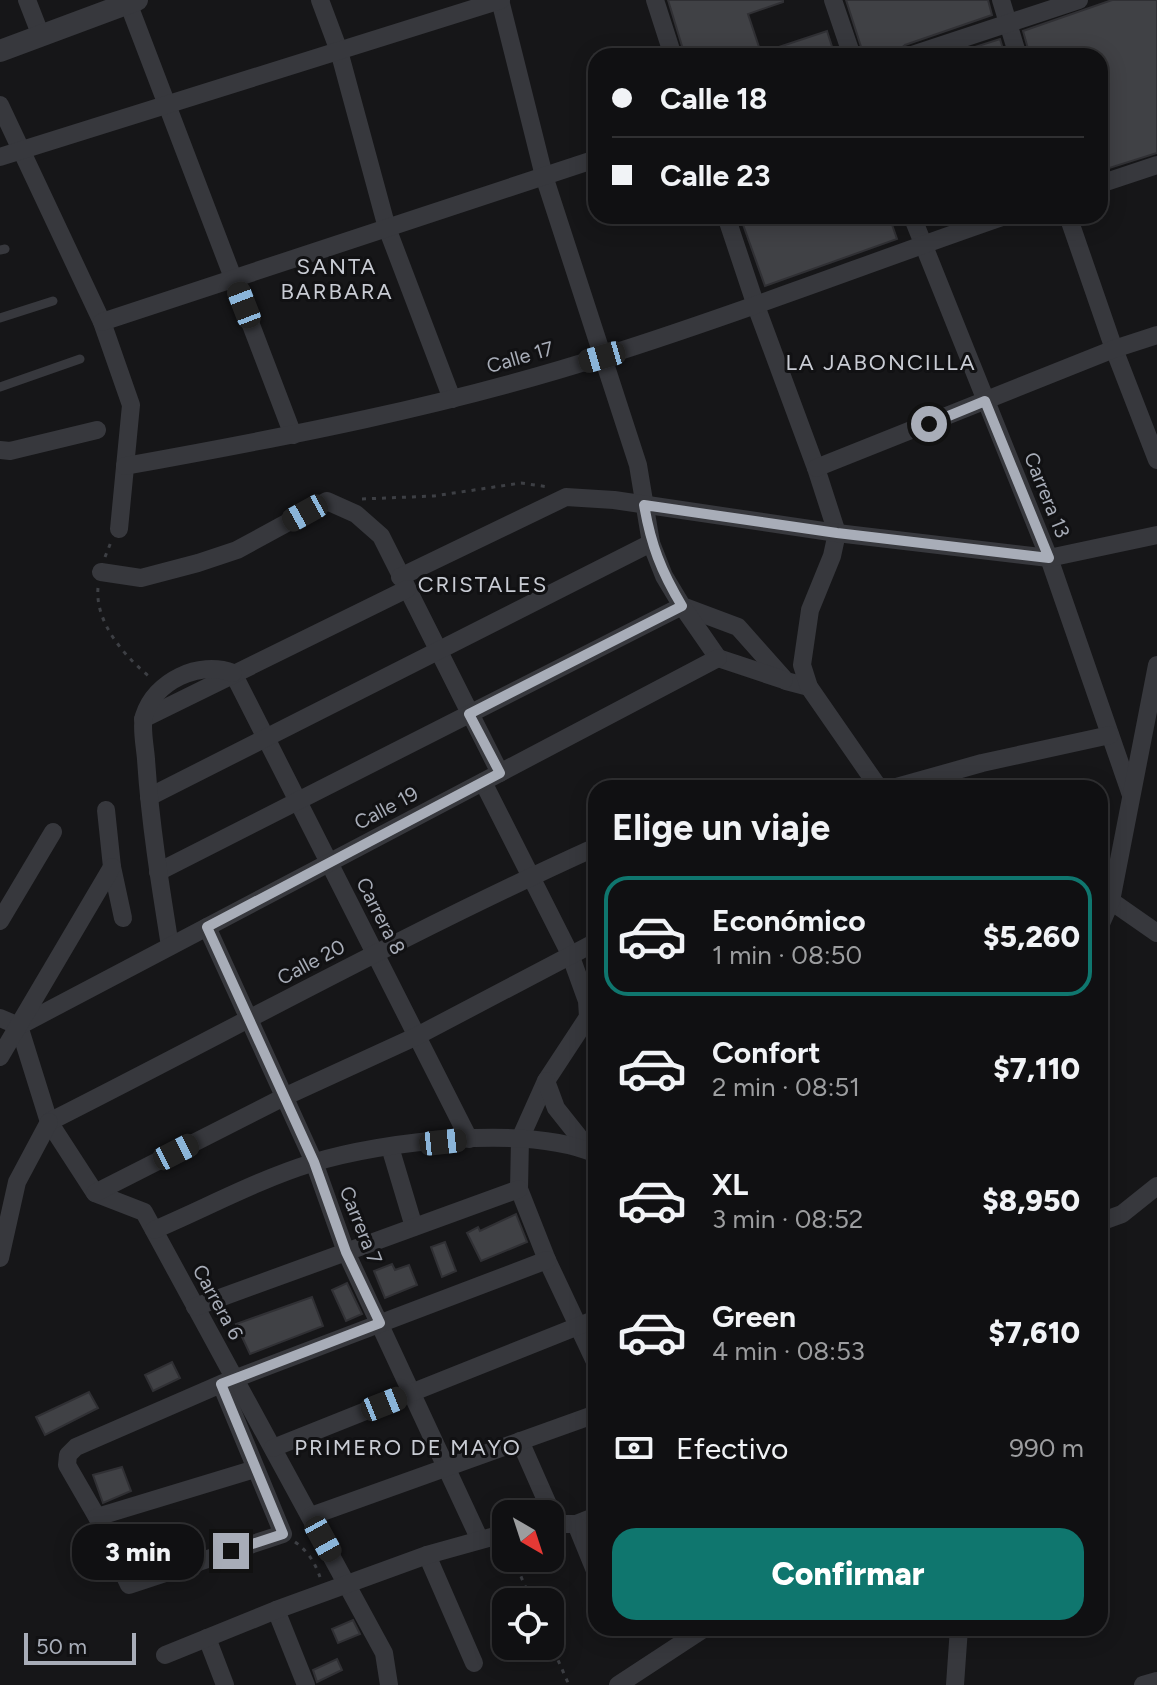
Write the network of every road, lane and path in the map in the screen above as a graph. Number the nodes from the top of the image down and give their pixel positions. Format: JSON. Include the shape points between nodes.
{"nodes":[{"id":1,"x":27,"y":0,"type":"edge"},
{"id":2,"x":320,"y":0,"type":"edge"},
{"id":3,"x":500,"y":0,"type":"edge"},
{"id":4,"x":655,"y":0,"type":"edge"},
{"id":5,"x":833,"y":0,"type":"edge"},
{"id":6,"x":1001,"y":0,"type":"edge"},
{"id":7,"x":1079,"y":0,"type":"edge"},
{"id":8,"x":131,"y":1,"type":"edge"},
{"id":9,"x":1008,"y":23,"type":"junction"},
{"id":10,"x":41,"y":36,"type":"junction"},
{"id":11,"x":670,"y":48,"type":"edge"},
{"id":12,"x":849,"y":48,"type":"edge"},
{"id":13,"x":933,"y":48,"type":"edge"},
{"id":14,"x":1016,"y":48,"type":"edge"},
{"id":15,"x":0,"y":51,"type":"edge"},
{"id":16,"x":339,"y":51,"type":"junction"},
{"id":17,"x":0,"y":105,"type":"edge"},
{"id":18,"x":167,"y":105,"type":"junction"},
{"id":19,"x":21,"y":150,"type":"junction"},
{"id":20,"x":0,"y":157,"type":"edge"},
{"id":21,"x":588,"y":162,"type":"edge"},
{"id":22,"x":1157,"y":165,"type":"edge"},
{"id":23,"x":544,"y":176,"type":"junction"},
{"id":24,"x":1108,"y":181,"type":"edge"},
{"id":25,"x":729,"y":224,"type":"edge"},
{"id":26,"x":915,"y":224,"type":"edge"},
{"id":27,"x":981,"y":224,"type":"edge"},
{"id":28,"x":1071,"y":224,"type":"edge"},
{"id":29,"x":387,"y":228,"type":"junction"},
{"id":30,"x":922,"y":244,"type":"junction"},
{"id":31,"x":234,"y":279,"type":"junction"},
{"id":32,"x":53,"y":301,"type":"dead end"},
{"id":33,"x":756,"y":306,"type":"junction"},
{"id":34,"x":0,"y":318,"type":"edge"},
{"id":35,"x":102,"y":322,"type":"junction"},
{"id":36,"x":1157,"y":335,"type":"edge"},
{"id":37,"x":1114,"y":349,"type":"junction"},
{"id":38,"x":602,"y":357,"type":"junction"},
{"id":39,"x":80,"y":359,"type":"dead end"},
{"id":40,"x":0,"y":387,"type":"edge"},
{"id":41,"x":452,"y":399,"type":"junction"},
{"id":42,"x":985,"y":401,"type":"junction"},
{"id":43,"x":97,"y":430,"type":"dead end"},
{"id":44,"x":293,"y":435,"type":"junction"},
{"id":45,"x":0,"y":450,"type":"edge"},
{"id":46,"x":1157,"y":460,"type":"edge"},
{"id":47,"x":125,"y":466,"type":"junction"},
{"id":48,"x":816,"y":468,"type":"junction"},
{"id":49,"x":566,"y":497,"type":"junction"},
{"id":50,"x":358,"y":500,"type":"dead end"},
{"id":51,"x":644,"y":505,"type":"junction"},
{"id":52,"x":119,"y":529,"type":"joint"},
{"id":53,"x":837,"y":533,"type":"junction"},
{"id":54,"x":1157,"y":535,"type":"edge"},
{"id":55,"x":651,"y":543,"type":"junction"},
{"id":56,"x":1049,"y":558,"type":"junction"},
{"id":57,"x":101,"y":572,"type":"junction"},
{"id":58,"x":404,"y":583,"type":"junction"},
{"id":59,"x":682,"y":606,"type":"junction"},
{"id":60,"x":438,"y":651,"type":"junction"},
{"id":61,"x":718,"y":658,"type":"junction"},
{"id":62,"x":1157,"y":665,"type":"edge"},
{"id":63,"x":233,"y":673,"type":"junction"},
{"id":64,"x":786,"y":681,"type":"junction"},
{"id":65,"x":164,"y":687,"type":"junction"},
{"id":66,"x":809,"y":687,"type":"junction"},
{"id":67,"x":469,"y":714,"type":"junction"},
{"id":68,"x":143,"y":719,"type":"junction"},
{"id":69,"x":1110,"y":735,"type":"junction"},
{"id":70,"x":266,"y":738,"type":"junction"},
{"id":71,"x":491,"y":778,"type":"junction"},
{"id":72,"x":873,"y":780,"type":"edge"},
{"id":73,"x":921,"y":780,"type":"edge"},
{"id":74,"x":1131,"y":795,"type":"junction"},
{"id":75,"x":149,"y":797,"type":"junction"},
{"id":76,"x":298,"y":801,"type":"junction"},
{"id":77,"x":106,"y":810,"type":"dead end"},
{"id":78,"x":53,"y":832,"type":"dead end"},
{"id":79,"x":588,"y":853,"type":"edge"},
{"id":80,"x":329,"y":863,"type":"junction"},
{"id":81,"x":112,"y":867,"type":"junction"},
{"id":82,"x":158,"y":872,"type":"junction"},
{"id":83,"x":532,"y":877,"type":"junction"},
{"id":84,"x":1111,"y":901,"type":"junction"},
{"id":85,"x":1108,"y":908,"type":"edge"},
{"id":86,"x":123,"y":918,"type":"dead end"},
{"id":87,"x":0,"y":921,"type":"edge"},
{"id":88,"x":207,"y":927,"type":"junction"},
{"id":89,"x":1157,"y":933,"type":"edge"},
{"id":90,"x":170,"y":946,"type":"junction"},
{"id":91,"x":588,"y":946,"type":"edge"},
{"id":92,"x":375,"y":953,"type":"junction"},
{"id":93,"x":570,"y":954,"type":"junction"},
{"id":94,"x":0,"y":1018,"type":"edge"},
{"id":95,"x":249,"y":1020,"type":"junction"},
{"id":96,"x":19,"y":1026,"type":"junction"},
{"id":97,"x":417,"y":1036,"type":"junction"},
{"id":98,"x":0,"y":1057,"type":"edge"},
{"id":99,"x":546,"y":1081,"type":"junction"},
{"id":100,"x":284,"y":1097,"type":"junction"},
{"id":101,"x":49,"y":1122,"type":"junction"},
{"id":102,"x":469,"y":1139,"type":"junction"},
{"id":103,"x":520,"y":1139,"type":"junction"},
{"id":104,"x":588,"y":1146,"type":"edge"},
{"id":105,"x":390,"y":1147,"type":"junction"},
{"id":106,"x":588,"y":1152,"type":"edge"},
{"id":107,"x":314,"y":1162,"type":"junction"},
{"id":108,"x":1157,"y":1186,"type":"edge"},
{"id":109,"x":519,"y":1189,"type":"junction"},
{"id":110,"x":95,"y":1193,"type":"junction"},
{"id":111,"x":1108,"y":1219,"type":"edge"},
{"id":112,"x":414,"y":1227,"type":"junction"},
{"id":113,"x":154,"y":1230,"type":"junction"},
{"id":114,"x":346,"y":1252,"type":"junction"},
{"id":115,"x":0,"y":1258,"type":"edge"},
{"id":116,"x":547,"y":1260,"type":"junction"},
{"id":117,"x":195,"y":1307,"type":"junction"},
{"id":118,"x":380,"y":1323,"type":"junction"},
{"id":119,"x":588,"y":1323,"type":"edge"},
{"id":120,"x":228,"y":1382,"type":"junction"},
{"id":121,"x":412,"y":1393,"type":"junction"},
{"id":122,"x":588,"y":1417,"type":"edge"},
{"id":123,"x":520,"y":1441,"type":"junction"},
{"id":124,"x":273,"y":1448,"type":"junction"},
{"id":125,"x":446,"y":1467,"type":"junction"},
{"id":126,"x":255,"y":1469,"type":"junction"},
{"id":127,"x":543,"y":1500,"type":"edge"},
{"id":128,"x":311,"y":1516,"type":"junction"},
{"id":129,"x":97,"y":1517,"type":"junction"},
{"id":130,"x":588,"y":1519,"type":"edge"},
{"id":131,"x":576,"y":1524,"type":"junction"},
{"id":132,"x":564,"y":1525,"type":"edge"},
{"id":133,"x":283,"y":1534,"type":"junction"},
{"id":134,"x":492,"y":1536,"type":"edge"},
{"id":135,"x":479,"y":1538,"type":"junction"},
{"id":136,"x":588,"y":1553,"type":"edge"},
{"id":137,"x":427,"y":1555,"type":"junction"},
{"id":138,"x":348,"y":1584,"type":"junction"},
{"id":139,"x":327,"y":1592,"type":"junction"},
{"id":140,"x":276,"y":1610,"type":"junction"},
{"id":141,"x":693,"y":1636,"type":"edge"},
{"id":142,"x":958,"y":1636,"type":"edge"},
{"id":143,"x":207,"y":1638,"type":"junction"},
{"id":144,"x":165,"y":1655,"type":"dead end"},
{"id":145,"x":558,"y":1660,"type":"edge"},
{"id":146,"x":474,"y":1663,"type":"dead end"},
{"id":147,"x":225,"y":1685,"type":"edge"},
{"id":148,"x":306,"y":1685,"type":"edge"},
{"id":149,"x":389,"y":1685,"type":"edge"},
{"id":150,"x":569,"y":1685,"type":"edge"},
{"id":151,"x":618,"y":1685,"type":"edge"},
{"id":152,"x":955,"y":1685,"type":"edge"}],
"edges":[{"from":1,"to":10,"type":"street"},
{"from":2,"to":16,"type":"street"},
{"from":3,"to":16,"type":"street"},
{"from":3,"to":23,"type":"street"},
{"from":4,"to":11,"type":"street"},
{"from":5,"to":12,"type":"street"},
{"from":6,"to":9,"type":"street"},
{"from":7,"to":9,"type":"street"},
{"from":8,"to":10,"type":"street"},
{"from":8,"to":18,"type":"street"},
{"from":9,"to":13,"type":"street"},
{"from":9,"to":14,"type":"street"},
{"from":10,"to":15,"type":"street"},
{"from":16,"to":18,"type":"street"},
{"from":16,"to":29,"type":"street"},
{"from":17,"to":19,"type":"street"},
{"from":18,"to":19,"type":"street"},
{"from":18,"to":31,"type":"street"},
{"from":19,"to":20,"type":"street"},
{"from":19,"to":35,"type":"street"},
{"from":21,"to":23,"type":"street"},
{"from":22,"to":24,"type":"street"},
{"from":23,"to":29,"type":"street"},
{"from":23,"to":38,"type":"street"},
{"from":25,"to":33,"type":"street"},
{"from":26,"to":30,"type":"street","name":"Carrera 13"},
{"from":27,"to":30,"type":"street","name":"Calle 17"},
{"from":28,"to":37,"type":"street"},
{"from":29,"to":31,"type":"street"},
{"from":29,"to":41,"type":"street"},
{"from":30,"to":33,"type":"street","name":"Calle 17"},
{"from":30,"to":42,"type":"street","name":"Carrera 13"},
{"from":31,"to":35,"type":"street"},
{"from":31,"to":44,"type":"street"},
{"from":32,"to":34,"type":"lane"},
{"from":33,"to":38,"type":"street","name":"Calle 17"},
{"from":33,"to":48,"type":"street"},
{"from":35,"to":47,"type":"street","via":[[131,405]]},
{"from":36,"to":37,"type":"street"},
{"from":37,"to":42,"type":"street"},
{"from":37,"to":46,"type":"street"},
{"from":38,"to":41,"type":"street","name":"Calle 17"},
{"from":38,"to":51,"type":"street","via":[[638,465]]},
{"from":39,"to":40,"type":"lane"},
{"from":41,"to":44,"type":"street","name":"Calle 17"},
{"from":42,"to":48,"type":"street"},
{"from":42,"to":56,"type":"street","name":"Carrera 13"},
{"from":43,"to":45,"type":"street"},
{"from":44,"to":47,"type":"street","name":"Calle 17"},
{"from":47,"to":52,"type":"street"},
{"from":48,"to":53,"type":"street"},
{"from":49,"to":50,"type":"path","via":[[545,485],[521,483]]},
{"from":49,"to":51,"type":"street"},
{"from":49,"to":58,"type":"street"},
{"from":51,"to":53,"type":"street"},
{"from":51,"to":55,"type":"street"},
{"from":52,"to":57,"type":"path"},
{"from":53,"to":56,"type":"street"},
{"from":53,"to":66,"type":"street","via":[[810,610],[802,665]]},
{"from":54,"to":56,"type":"street"},
{"from":55,"to":59,"type":"street"},
{"from":55,"to":60,"type":"street"},
{"from":56,"to":69,"type":"street","name":"Carrera 13"},
{"from":57,"to":58,"type":"street","via":[[141,578],[198,563],[237,550],[327,501],[356,514],[381,536]]},
{"from":57,"to":65,"type":"path","via":[[100,614],[139,668]]},
{"from":58,"to":60,"type":"street"},
{"from":58,"to":63,"type":"street"},
{"from":59,"to":61,"type":"street"},
{"from":59,"to":64,"type":"street","via":[[738,627]]},
{"from":59,"to":67,"type":"street"},
{"from":60,"to":67,"type":"street"},
{"from":60,"to":70,"type":"street"},
{"from":61,"to":64,"type":"street"},
{"from":61,"to":71,"type":"street","name":"Calle 19"},
{"from":62,"to":74,"type":"street"},
{"from":63,"to":65,"type":"street","via":[[208,668],[186,673]]},
{"from":63,"to":68,"type":"street"},
{"from":63,"to":70,"type":"street","name":"Carrera 8"},
{"from":64,"to":66,"type":"street"},
{"from":65,"to":68,"type":"street"},
{"from":66,"to":72,"type":"street"},
{"from":67,"to":71,"type":"street"},
{"from":67,"to":76,"type":"street"},
{"from":68,"to":75,"type":"street"},
{"from":69,"to":73,"type":"street"},
{"from":69,"to":74,"type":"street","name":"Carrera 13"},
{"from":70,"to":75,"type":"street"},
{"from":70,"to":76,"type":"street","name":"Carrera 8"},
{"from":71,"to":80,"type":"street","name":"Calle 19"},
{"from":71,"to":83,"type":"street"},
{"from":74,"to":84,"type":"street"},
{"from":75,"to":82,"type":"street"},
{"from":76,"to":80,"type":"street","name":"Carrera 8"},
{"from":76,"to":82,"type":"street"},
{"from":77,"to":81,"type":"street"},
{"from":78,"to":87,"type":"street"},
{"from":79,"to":83,"type":"street","name":"Calle 20"},
{"from":80,"to":88,"type":"street","name":"Calle 19"},
{"from":80,"to":92,"type":"street","name":"Carrera 8"},
{"from":81,"to":86,"type":"street"},
{"from":81,"to":96,"type":"street"},
{"from":82,"to":90,"type":"street"},
{"from":83,"to":92,"type":"street","name":"Calle 20"},
{"from":83,"to":93,"type":"street"},
{"from":84,"to":85,"type":"street"},
{"from":84,"to":89,"type":"street"},
{"from":88,"to":90,"type":"street","name":"Calle 19"},
{"from":88,"to":95,"type":"street","name":"Carrera 7"},
{"from":90,"to":96,"type":"street","name":"Calle 19"},
{"from":91,"to":93,"type":"street"},
{"from":92,"to":95,"type":"street","name":"Calle 20"},
{"from":92,"to":97,"type":"street","name":"Carrera 8"},
{"from":93,"to":97,"type":"street"},
{"from":93,"to":99,"type":"street","via":[[588,1017]]},
{"from":94,"to":96,"type":"street"},
{"from":95,"to":100,"type":"street","name":"Carrera 7"},
{"from":95,"to":101,"type":"street","name":"Calle 20"},
{"from":96,"to":98,"type":"street"},
{"from":96,"to":101,"type":"street"},
{"from":97,"to":100,"type":"street"},
{"from":97,"to":102,"type":"street","name":"Carrera 8"},
{"from":99,"to":103,"type":"street"},
{"from":99,"to":104,"type":"street","via":[[556,1108]]},
{"from":100,"to":107,"type":"street","name":"Carrera 7"},
{"from":100,"to":110,"type":"street"},
{"from":101,"to":110,"type":"street"},
{"from":101,"to":115,"type":"street","via":[[17,1182]]},
{"from":102,"to":103,"type":"street"},
{"from":102,"to":105,"type":"street"},
{"from":103,"to":106,"type":"street"},
{"from":103,"to":109,"type":"street"},
{"from":105,"to":107,"type":"street"},
{"from":105,"to":112,"type":"street"},
{"from":107,"to":113,"type":"street"},
{"from":107,"to":114,"type":"street","name":"Carrera 7"},
{"from":108,"to":111,"type":"street"},
{"from":109,"to":112,"type":"street"},
{"from":109,"to":116,"type":"street"},
{"from":110,"to":113,"type":"street","name":"Carrera 6","via":[[144,1212]]},
{"from":112,"to":114,"type":"street"},
{"from":113,"to":117,"type":"street","name":"Carrera 6"},
{"from":114,"to":117,"type":"street"},
{"from":114,"to":118,"type":"street","name":"Carrera 7"},
{"from":116,"to":118,"type":"street"},
{"from":116,"to":119,"type":"street"},
{"from":117,"to":120,"type":"street","name":"Carrera 6"},
{"from":118,"to":120,"type":"street"},
{"from":118,"to":121,"type":"street","name":"Carrera 7"},
{"from":119,"to":121,"type":"street"},
{"from":120,"to":124,"type":"street","name":"Carrera 6"},
{"from":120,"to":126,"type":"street"},
{"from":120,"to":129,"type":"street","via":[[68,1455],[67,1465]]},
{"from":121,"to":124,"type":"street"},
{"from":121,"to":125,"type":"street","name":"Carrera 7"},
{"from":122,"to":123,"type":"street"},
{"from":123,"to":125,"type":"street"},
{"from":123,"to":127,"type":"street"},
{"from":124,"to":128,"type":"street","name":"Carrera 6"},
{"from":125,"to":128,"type":"street"},
{"from":125,"to":135,"type":"street","name":"Carrera 7"},
{"from":126,"to":129,"type":"street"},
{"from":126,"to":133,"type":"street"},
{"from":128,"to":138,"type":"street","name":"Carrera 6"},
{"from":129,"to":133,"type":"street","via":[[129,1585]]},
{"from":130,"to":131,"type":"street"},
{"from":131,"to":132,"type":"street"},
{"from":131,"to":136,"type":"street"},
{"from":133,"to":139,"type":"path","via":[[303,1548]]},
{"from":134,"to":135,"type":"street"},
{"from":135,"to":137,"type":"street"},
{"from":137,"to":138,"type":"street"},
{"from":137,"to":146,"type":"street"},
{"from":138,"to":139,"type":"street"},
{"from":138,"to":149,"type":"street","name":"Carrera 6","via":[[384,1653]]},
{"from":139,"to":140,"type":"street"},
{"from":140,"to":143,"type":"street"},
{"from":140,"to":148,"type":"street"},
{"from":141,"to":151,"type":"street"},
{"from":142,"to":152,"type":"street"},
{"from":143,"to":144,"type":"street"},
{"from":143,"to":147,"type":"street"},
{"from":145,"to":150,"type":"path"}]}
